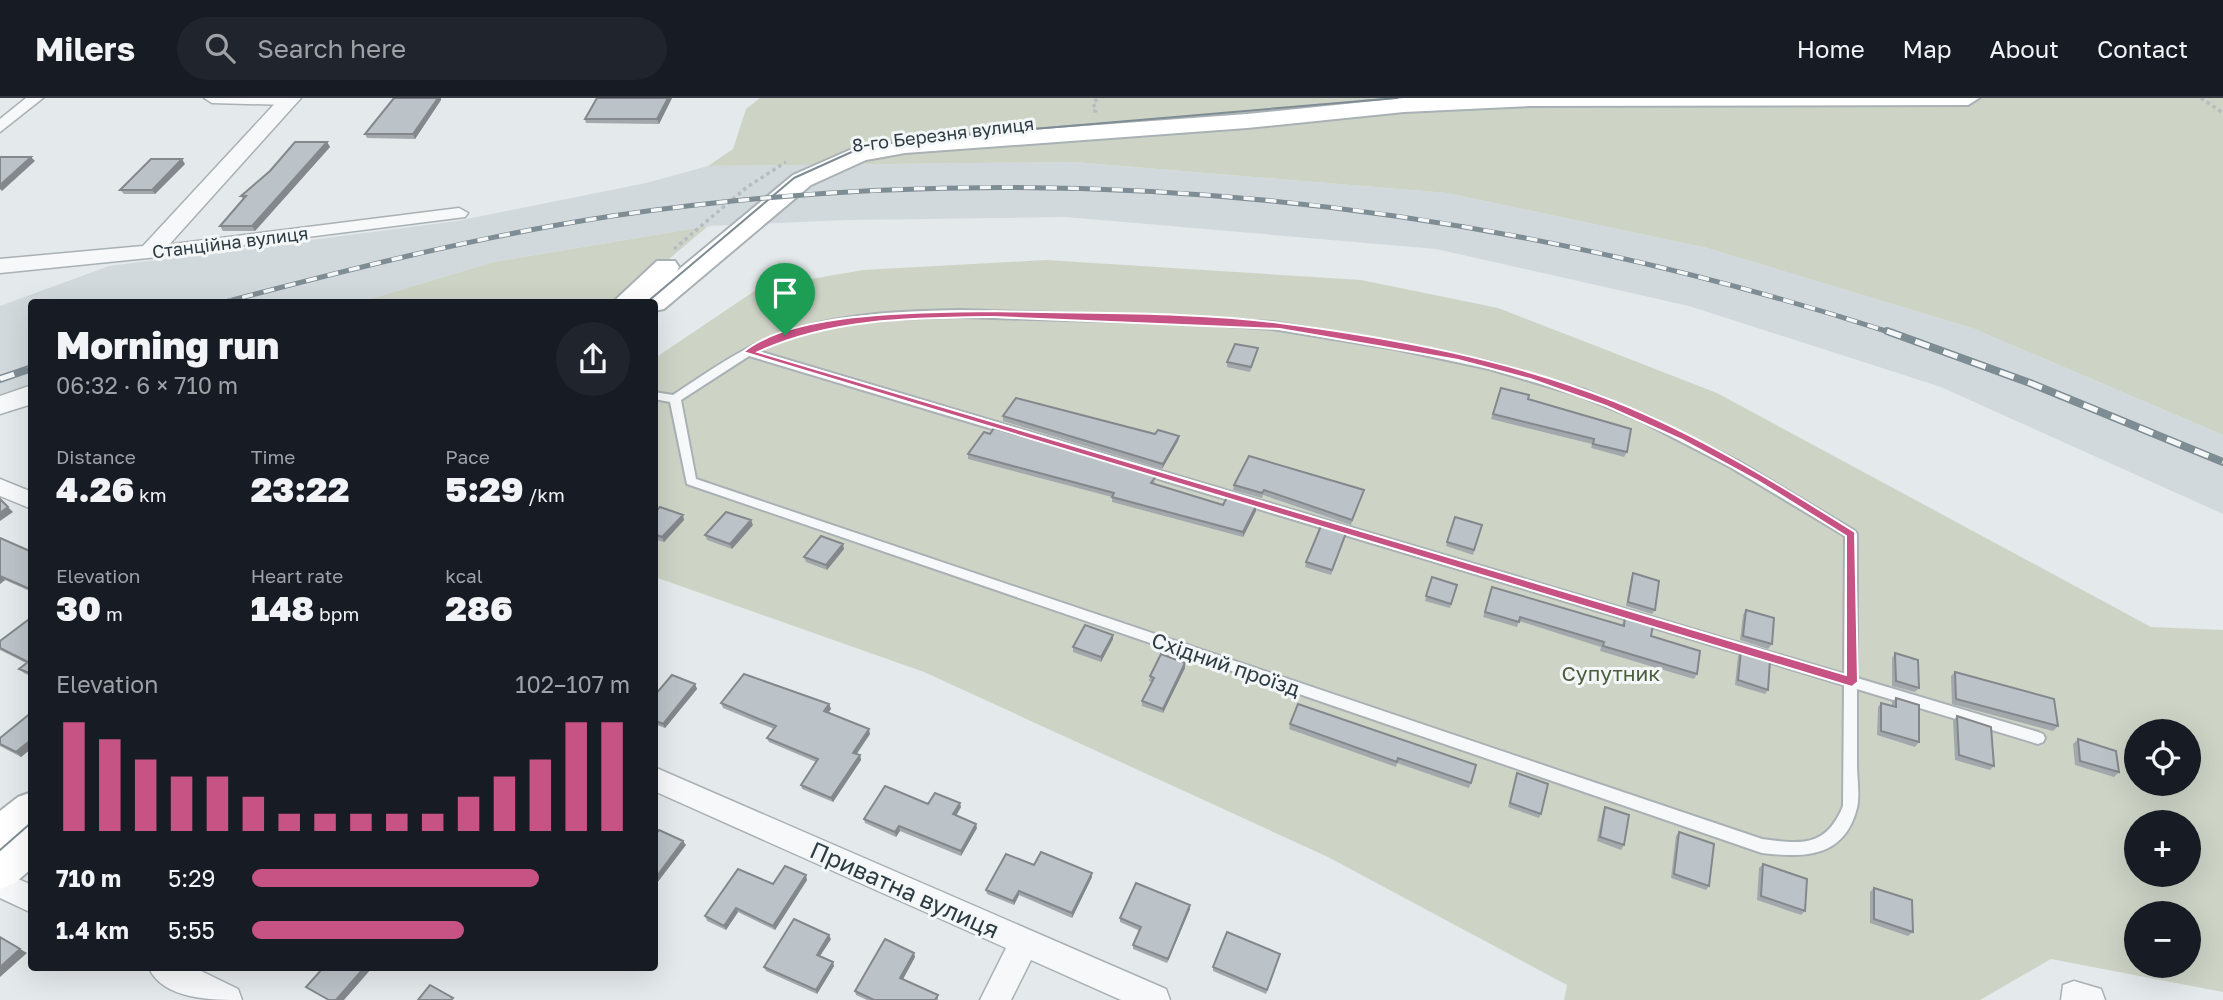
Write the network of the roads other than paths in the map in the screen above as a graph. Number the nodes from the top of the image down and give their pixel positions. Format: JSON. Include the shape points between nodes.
{"nodes":[{"id":1,"x":35,"y":98,"type":"edge"},
{"id":2,"x":212,"y":98,"type":"edge"},
{"id":3,"x":1341,"y":98,"type":"edge"},
{"id":4,"x":1406,"y":98,"type":"edge"},
{"id":5,"x":1968,"y":98,"type":"edge"},
{"id":6,"x":290,"y":99,"type":"edge"},
{"id":7,"x":1525,"y":100,"type":"junction"},
{"id":8,"x":1231,"y":111,"type":"junction"},
{"id":9,"x":0,"y":127,"type":"edge"},
{"id":10,"x":459,"y":213,"type":"dead end"},
{"id":11,"x":150,"y":252,"type":"junction"},
{"id":12,"x":0,"y":266,"type":"edge"},
{"id":13,"x":630,"y":299,"type":"edge"},
{"id":14,"x":658,"y":300,"type":"edge"},
{"id":15,"x":748,"y":352,"type":"junction"},
{"id":16,"x":28,"y":395,"type":"edge"},
{"id":17,"x":658,"y":397,"type":"edge"},
{"id":18,"x":675,"y":399,"type":"junction"},
{"id":19,"x":0,"y":405,"type":"edge"},
{"id":20,"x":0,"y":487,"type":"edge"},
{"id":21,"x":28,"y":499,"type":"edge"},
{"id":22,"x":1852,"y":682,"type":"junction"},
{"id":23,"x":2038,"y":738,"type":"dead end"},
{"id":24,"x":658,"y":780,"type":"edge"},
{"id":25,"x":28,"y":812,"type":"edge"},
{"id":26,"x":0,"y":836,"type":"edge"},
{"id":27,"x":28,"y":846,"type":"edge"},
{"id":28,"x":0,"y":870,"type":"edge"},
{"id":29,"x":0,"y":884,"type":"edge"},
{"id":30,"x":28,"y":898,"type":"edge"},
{"id":31,"x":1025,"y":942,"type":"junction"},
{"id":32,"x":170,"y":971,"type":"edge"},
{"id":33,"x":227,"y":1000,"type":"edge"},
{"id":34,"x":995,"y":1000,"type":"edge"},
{"id":35,"x":1155,"y":1000,"type":"edge"}],
"edges":[{"from":1,"to":9,"type":"street"},
{"from":2,"to":6,"type":"street"},
{"from":3,"to":8,"type":"main road"},
{"from":4,"to":7,"type":"main road"},
{"from":5,"to":7,"type":"main road"},
{"from":6,"to":11,"type":"street"},
{"from":7,"to":8,"type":"main road"},
{"from":8,"to":13,"type":"main road","name":"8-го Березня вулиця","via":[[903,135],[825,152],[779,174]]},
{"from":8,"to":14,"type":"main road","name":"8-го Березня вулиця","via":[[860,154],[802,180]]},
{"from":10,"to":11,"type":"street","name":"Станційна вулиця"},
{"from":11,"to":12,"type":"street","name":"Станційна вулиця"},
{"from":15,"to":18,"type":"lane"},
{"from":15,"to":22,"type":"lane"},
{"from":15,"to":22,"type":"lane","name":"Східний проїзд","via":[[785,335],[824,325],[911,315],[995,314],[1280,326],[1459,356],[1534,377],[1610,404],[1707,449],[1851,534]]},
{"from":16,"to":19,"type":"street"},
{"from":17,"to":18,"type":"lane"},
{"from":18,"to":22,"type":"lane","name":"Східний проїзд","via":[[691,481],[1762,846],[1795,851],[1823,844],[1843,829],[1850,806]]},
{"from":20,"to":21,"type":"street"},
{"from":22,"to":23,"type":"lane"},
{"from":24,"to":31,"type":"street","name":"Приватна вулиця"},
{"from":25,"to":26,"type":"main road"},
{"from":27,"to":28,"type":"main road"},
{"from":29,"to":30,"type":"street"},
{"from":31,"to":34,"type":"street"},
{"from":31,"to":35,"type":"street","name":"Приватна вулиця"},
{"from":32,"to":33,"type":"street"}]}
